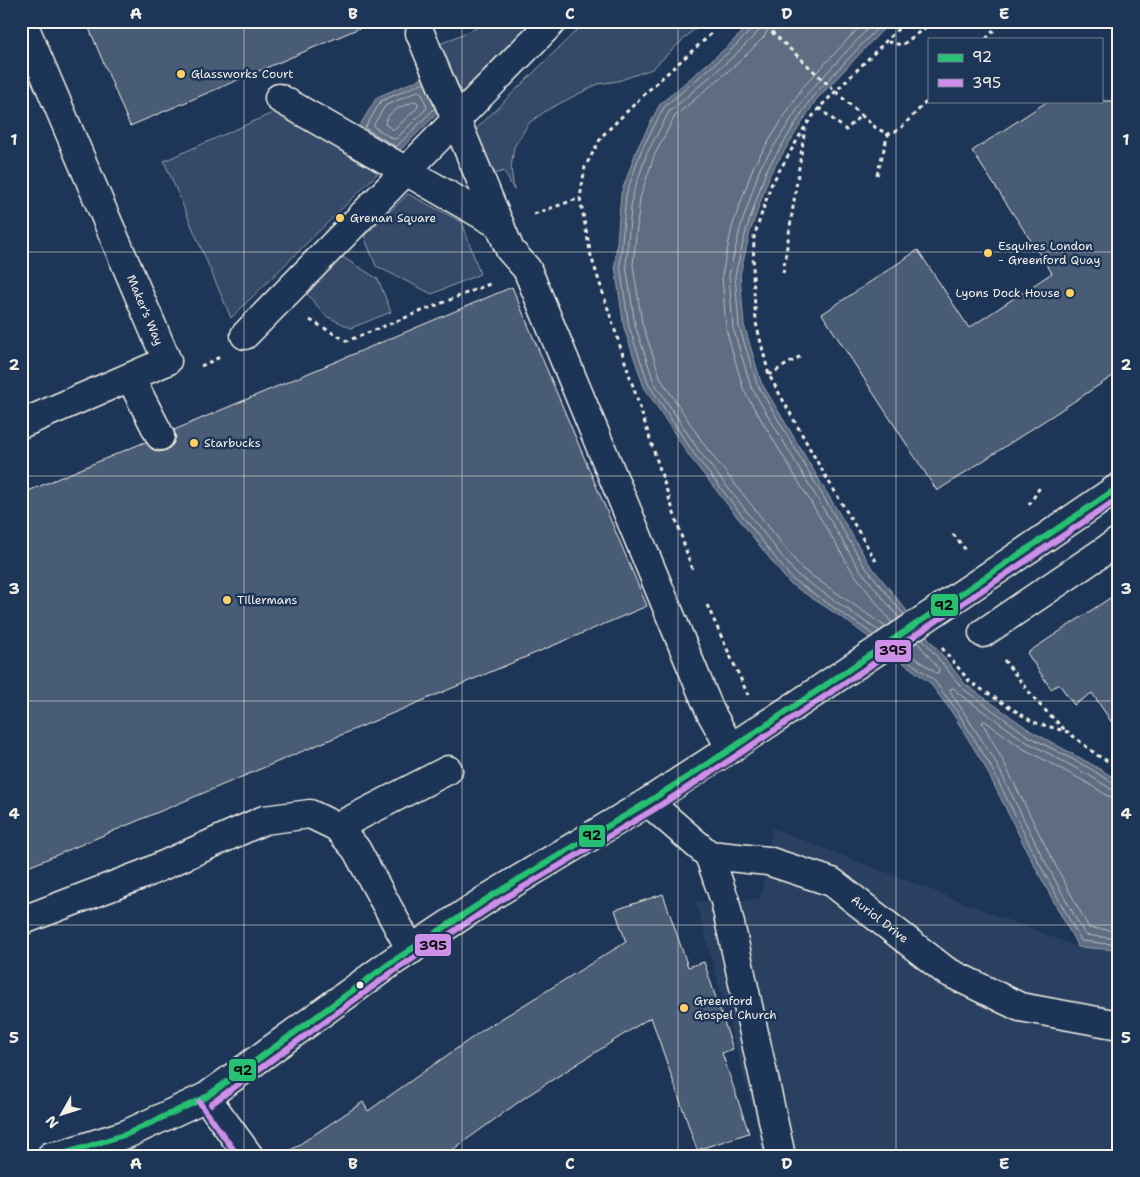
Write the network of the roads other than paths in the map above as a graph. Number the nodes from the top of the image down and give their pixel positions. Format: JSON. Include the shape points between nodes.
{"nodes":[{"id":1,"x":22,"y":21,"type":"edge"},
{"id":2,"x":553,"y":21,"type":"edge"},
{"id":3,"x":420,"y":33,"type":"dead end"},
{"id":4,"x":280,"y":98,"type":"dead end"},
{"id":5,"x":457,"y":119,"type":"junction"},
{"id":6,"x":406,"y":171,"type":"junction"},
{"id":7,"x":500,"y":225,"type":"junction"},
{"id":8,"x":246,"y":335,"type":"dead end"},
{"id":9,"x":130,"y":377,"type":"junction"},
{"id":10,"x":21,"y":424,"type":"edge"},
{"id":11,"x":160,"y":436,"type":"dead end"},
{"id":12,"x":1119,"y":486,"type":"edge"},
{"id":13,"x":1119,"y":541,"type":"edge"},
{"id":14,"x":984,"y":633,"type":"road end"},
{"id":15,"x":732,"y":748,"type":"junction"},
{"id":16,"x":448,"y":770,"type":"dead end"},
{"id":17,"x":648,"y":802,"type":"junction"},
{"id":18,"x":337,"y":827,"type":"junction"},
{"id":19,"x":708,"y":855,"type":"junction"},
{"id":20,"x":21,"y":921,"type":"edge"},
{"id":21,"x":411,"y":950,"type":"junction"},
{"id":22,"x":1119,"y":1025,"type":"edge"},
{"id":23,"x":206,"y":1096,"type":"junction"},
{"id":24,"x":51,"y":1156,"type":"edge"},
{"id":25,"x":249,"y":1156,"type":"edge"},
{"id":26,"x":781,"y":1156,"type":"edge"}],
"edges":[{"from":1,"to":9,"type":"street","name":"Maker's Way","via":[[167,361]]},
{"from":2,"to":5,"type":"street"},
{"from":3,"to":5,"type":"street"},
{"from":4,"to":6,"type":"street"},
{"from":5,"to":6,"type":"street"},
{"from":5,"to":7,"type":"street"},
{"from":6,"to":7,"type":"street"},
{"from":6,"to":8,"type":"street"},
{"from":7,"to":15,"type":"street","via":[[510,250],[527,268],[702,692]]},
{"from":9,"to":10,"type":"street","name":"Maker's Way"},
{"from":9,"to":11,"type":"street"},
{"from":12,"to":15,"type":"street","bridge":true},
{"from":13,"to":14,"type":"street"},
{"from":15,"to":17,"type":"street"},
{"from":16,"to":18,"type":"street"},
{"from":17,"to":19,"type":"street"},
{"from":17,"to":21,"type":"street"},
{"from":18,"to":20,"type":"street","via":[[310,814],[264,820],[144,874]]},
{"from":18,"to":21,"type":"street","via":[[356,850]]},
{"from":19,"to":22,"type":"street","name":"Auriol Drive","via":[[768,861],[832,882],[946,971],[1020,1007]]},
{"from":19,"to":26,"type":"street","via":[[725,901]]},
{"from":21,"to":23,"type":"street"},
{"from":23,"to":24,"type":"street","via":[[127,1134]]},
{"from":23,"to":25,"type":"street"}]}
